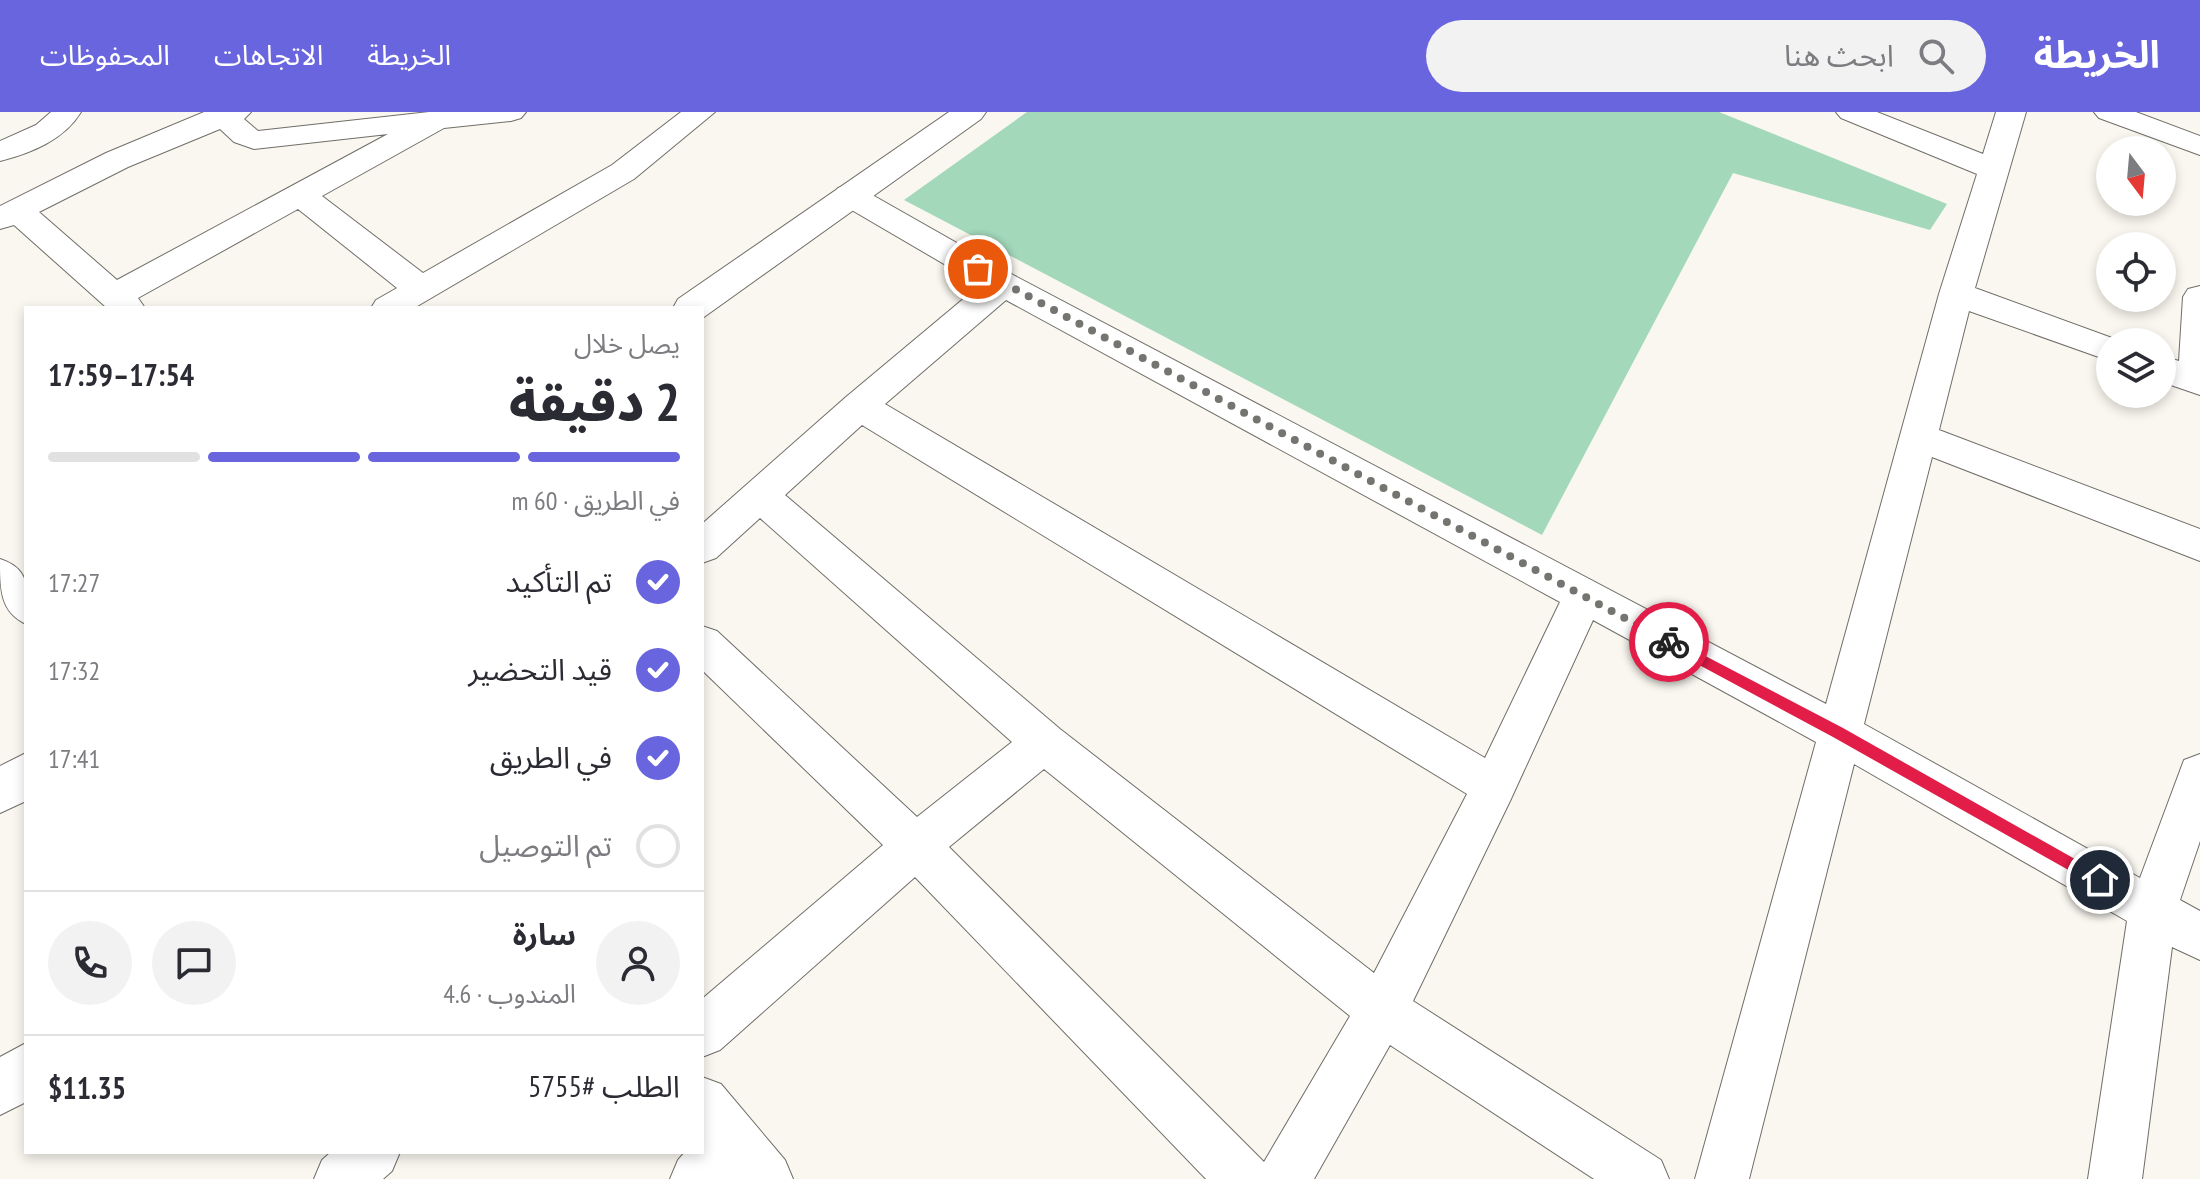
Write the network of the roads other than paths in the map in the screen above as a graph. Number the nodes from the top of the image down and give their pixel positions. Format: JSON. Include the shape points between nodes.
{"nodes":[{"id":1,"x":66,"y":112,"type":"edge"},
{"id":2,"x":511,"y":112,"type":"edge"},
{"id":3,"x":700,"y":112,"type":"edge"},
{"id":4,"x":970,"y":112,"type":"edge"},
{"id":5,"x":1851,"y":112,"type":"edge"},
{"id":6,"x":2011,"y":112,"type":"edge"},
{"id":7,"x":2109,"y":112,"type":"edge"},
{"id":8,"x":226,"y":113,"type":"edge"},
{"id":9,"x":435,"y":121,"type":"junction"},
{"id":10,"x":2200,"y":146,"type":"edge"},
{"id":11,"x":0,"y":152,"type":"edge"},
{"id":12,"x":1994,"y":170,"type":"junction"},
{"id":13,"x":300,"y":194,"type":"junction"},
{"id":14,"x":849,"y":195,"type":"junction"},
{"id":15,"x":9,"y":215,"type":"edge"},
{"id":16,"x":1003,"y":284,"type":"junction"},
{"id":17,"x":421,"y":289,"type":"junction"},
{"id":18,"x":1956,"y":294,"type":"junction"},
{"id":19,"x":2200,"y":297,"type":"edge"},
{"id":20,"x":121,"y":302,"type":"edge"},
{"id":21,"x":391,"y":306,"type":"edge"},
{"id":22,"x":694,"y":306,"type":"edge"},
{"id":23,"x":2096,"y":344,"type":"edge"},
{"id":24,"x":2176,"y":373,"type":"edge"},
{"id":25,"x":2198,"y":381,"type":"edge"},
{"id":26,"x":859,"y":406,"type":"junction"},
{"id":27,"x":1919,"y":437,"type":"junction"},
{"id":28,"x":760,"y":495,"type":"junction"},
{"id":29,"x":704,"y":545,"type":"edge"},
{"id":30,"x":2200,"y":545,"type":"edge"},
{"id":31,"x":0,"y":575,"type":"edge"},
{"id":32,"x":1583,"y":597,"type":"junction"},
{"id":33,"x":24,"y":605,"type":"edge"},
{"id":34,"x":704,"y":645,"type":"edge"},
{"id":35,"x":1838,"y":732,"type":"junction"},
{"id":36,"x":1044,"y":743,"type":"junction"},
{"id":37,"x":2200,"y":774,"type":"edge"},
{"id":38,"x":24,"y":775,"type":"edge"},
{"id":39,"x":1494,"y":787,"type":"junction"},
{"id":40,"x":0,"y":792,"type":"edge"},
{"id":41,"x":916,"y":846,"type":"junction"},
{"id":42,"x":2153,"y":910,"type":"junction"},
{"id":43,"x":2200,"y":937,"type":"edge"},
{"id":44,"x":1382,"y":1010,"type":"junction"},
{"id":45,"x":704,"y":1030,"type":"edge"},
{"id":46,"x":24,"y":1071,"type":"edge"},
{"id":47,"x":0,"y":1089,"type":"edge"},
{"id":48,"x":734,"y":1141,"type":"edge"},
{"id":49,"x":371,"y":1154,"type":"edge"},
{"id":50,"x":341,"y":1179,"type":"edge"},
{"id":51,"x":697,"y":1179,"type":"edge"},
{"id":52,"x":1244,"y":1179,"type":"edge"},
{"id":53,"x":1284,"y":1179,"type":"edge"},
{"id":54,"x":1642,"y":1179,"type":"edge"},
{"id":55,"x":1722,"y":1179,"type":"edge"},
{"id":56,"x":2115,"y":1179,"type":"edge"}],
"edges":[{"from":1,"to":11,"type":"street","via":[[49,129]]},
{"from":2,"to":9,"type":"street"},
{"from":3,"to":17,"type":"street","via":[[623,172]]},
{"from":4,"to":14,"type":"street"},
{"from":5,"to":12,"type":"street"},
{"from":6,"to":12,"type":"street"},
{"from":7,"to":10,"type":"street"},
{"from":8,"to":9,"type":"street","via":[[254,140]]},
{"from":8,"to":15,"type":"street"},
{"from":9,"to":13,"type":"street"},
{"from":12,"to":18,"type":"street"},
{"from":13,"to":17,"type":"street"},
{"from":13,"to":20,"type":"street"},
{"from":14,"to":16,"type":"street"},
{"from":14,"to":22,"type":"street"},
{"from":15,"to":20,"type":"street"},
{"from":16,"to":26,"type":"street"},
{"from":16,"to":32,"type":"street"},
{"from":17,"to":21,"type":"street"},
{"from":18,"to":23,"type":"street"},
{"from":18,"to":27,"type":"street"},
{"from":19,"to":25,"type":"street"},
{"from":24,"to":25,"type":"street"},
{"from":26,"to":28,"type":"street"},
{"from":26,"to":39,"type":"street"},
{"from":27,"to":30,"type":"street"},
{"from":27,"to":35,"type":"street"},
{"from":28,"to":29,"type":"street"},
{"from":28,"to":36,"type":"street"},
{"from":31,"to":33,"type":"street"},
{"from":32,"to":35,"type":"street"},
{"from":32,"to":39,"type":"street"},
{"from":34,"to":41,"type":"street"},
{"from":35,"to":42,"type":"street"},
{"from":35,"to":55,"type":"street"},
{"from":36,"to":41,"type":"street"},
{"from":36,"to":44,"type":"street"},
{"from":37,"to":42,"type":"street"},
{"from":38,"to":40,"type":"street"},
{"from":39,"to":44,"type":"street"},
{"from":41,"to":45,"type":"street"},
{"from":41,"to":52,"type":"street"},
{"from":42,"to":43,"type":"street"},
{"from":42,"to":56,"type":"street"},
{"from":44,"to":53,"type":"street"},
{"from":44,"to":54,"type":"street"},
{"from":46,"to":47,"type":"street"},
{"from":48,"to":51,"type":"street"},
{"from":49,"to":50,"type":"street"}]}
